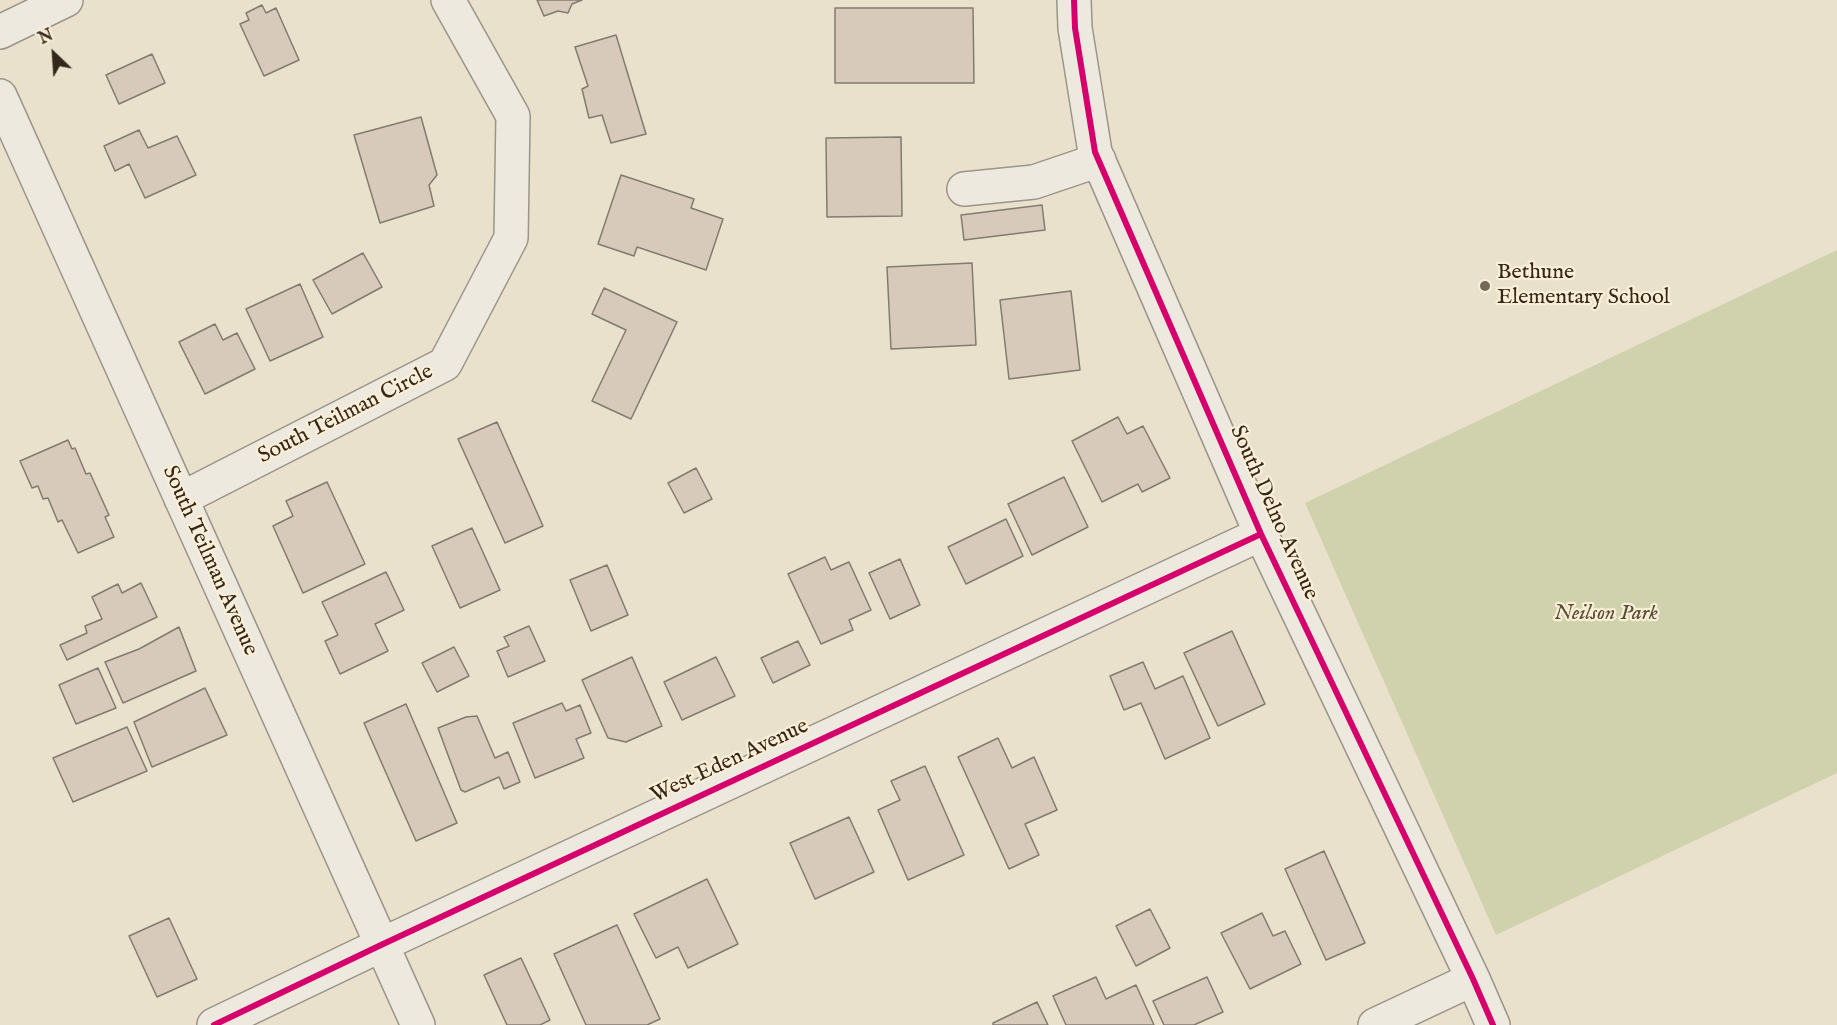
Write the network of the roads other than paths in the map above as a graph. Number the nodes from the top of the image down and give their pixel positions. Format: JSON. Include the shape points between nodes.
{"nodes":[{"id":1,"x":66,"y":0,"type":"edge"},
{"id":2,"x":448,"y":0,"type":"edge"},
{"id":3,"x":1074,"y":0,"type":"edge"},
{"id":4,"x":0,"y":32,"type":"edge"},
{"id":5,"x":0,"y":96,"type":"edge"},
{"id":6,"x":1099,"y":160,"type":"junction"},
{"id":7,"x":964,"y":189,"type":"dead end"},
{"id":8,"x":181,"y":499,"type":"junction"},
{"id":9,"x":1261,"y":534,"type":"junction"},
{"id":10,"x":381,"y":945,"type":"junction"},
{"id":11,"x":1473,"y":979,"type":"junction"},
{"id":12,"x":214,"y":1025,"type":"edge"},
{"id":13,"x":418,"y":1025,"type":"edge"},
{"id":14,"x":1375,"y":1025,"type":"edge"},
{"id":15,"x":1493,"y":1025,"type":"edge"}],
"edges":[{"from":1,"to":4,"type":"street"},
{"from":2,"to":8,"type":"street","name":"South Teilman Circle","via":[[513,116],[511,238],[445,364]]},
{"from":3,"to":6,"type":"street","name":"South Delno Avenue","via":[[1075,28]]},
{"from":5,"to":8,"type":"street","name":"South Teilman Avenue"},
{"from":6,"to":7,"type":"street","via":[[1034,182]]},
{"from":6,"to":9,"type":"street","name":"South Delno Avenue"},
{"from":8,"to":10,"type":"street","name":"South Teilman Avenue"},
{"from":9,"to":10,"type":"street","name":"West Eden Avenue"},
{"from":9,"to":11,"type":"street","name":"South Delno Avenue"},
{"from":10,"to":12,"type":"street","name":"West Eden Avenue"},
{"from":10,"to":13,"type":"street","name":"South Teilman Avenue"},
{"from":11,"to":14,"type":"street"},
{"from":11,"to":15,"type":"street","name":"South Delno Avenue"}]}
